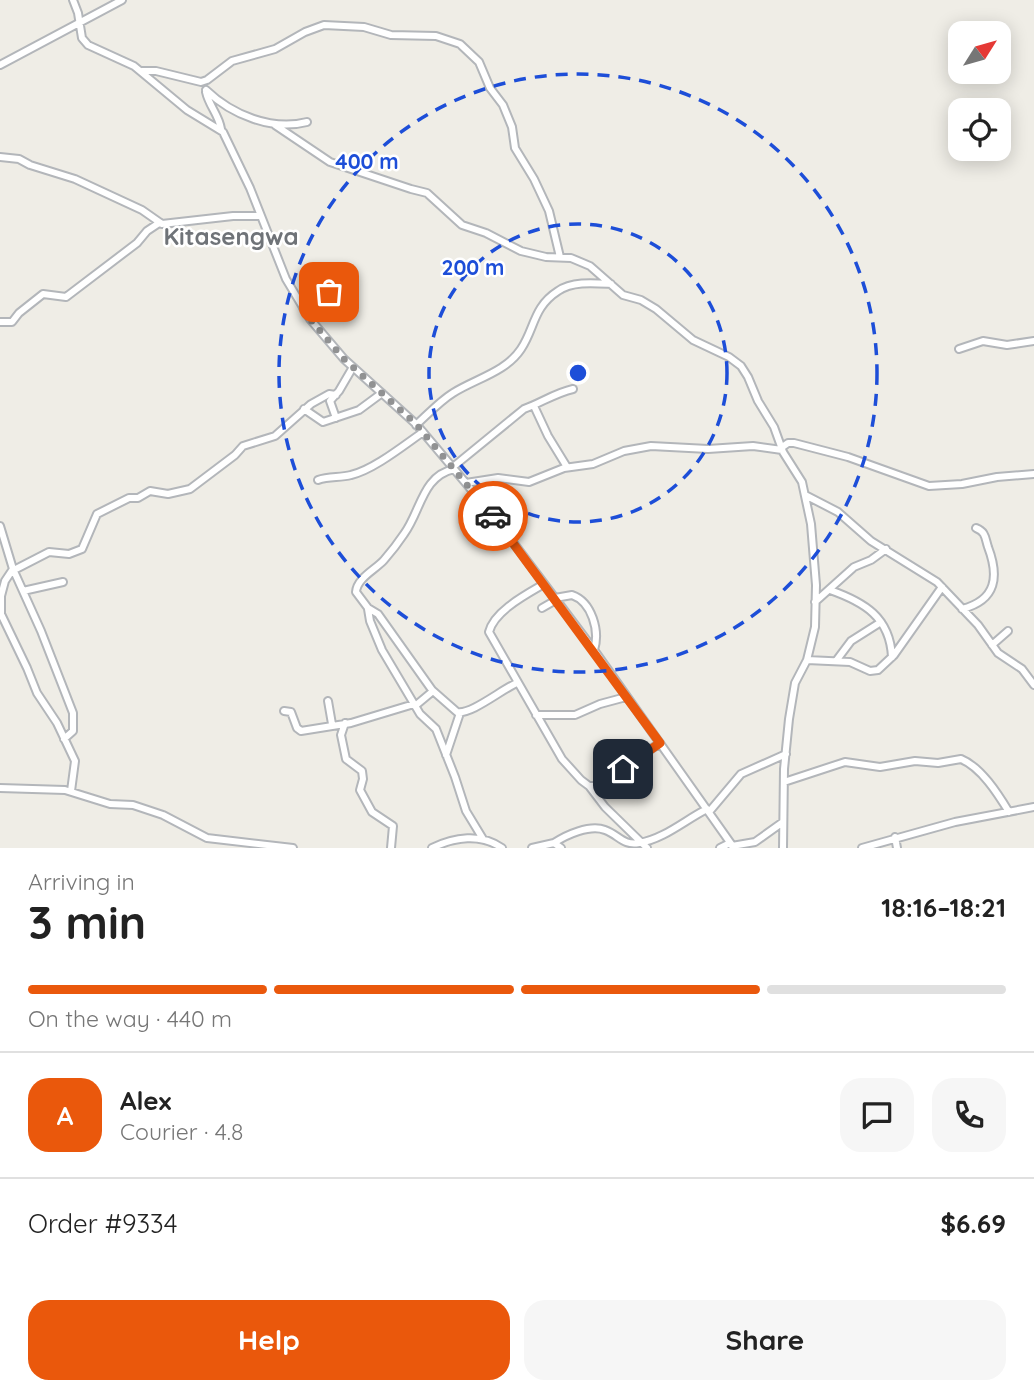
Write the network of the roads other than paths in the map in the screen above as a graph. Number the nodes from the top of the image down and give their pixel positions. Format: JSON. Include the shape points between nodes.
{"nodes":[{"id":1,"x":73,"y":0,"type":"edge"},
{"id":2,"x":122,"y":0,"type":"edge"},
{"id":3,"x":79,"y":24,"type":"junction"},
{"id":4,"x":0,"y":65,"type":"edge"},
{"id":5,"x":142,"y":71,"type":"junction"},
{"id":6,"x":207,"y":80,"type":"junction"},
{"id":7,"x":206,"y":90,"type":"junction"},
{"id":8,"x":307,"y":122,"type":"dead end"},
{"id":9,"x":275,"y":125,"type":"junction"},
{"id":10,"x":221,"y":129,"type":"junction"},
{"id":11,"x":0,"y":157,"type":"edge"},
{"id":12,"x":261,"y":216,"type":"junction"},
{"id":13,"x":159,"y":223,"type":"junction"},
{"id":14,"x":559,"y":257,"type":"junction"},
{"id":15,"x":611,"y":284,"type":"junction"},
{"id":16,"x":319,"y":297,"type":"junction"},
{"id":17,"x":347,"y":297,"type":"dead end"},
{"id":18,"x":303,"y":309,"type":"junction"},
{"id":19,"x":310,"y":319,"type":"junction"},
{"id":20,"x":0,"y":322,"type":"edge"},
{"id":21,"x":1034,"y":341,"type":"edge"},
{"id":22,"x":959,"y":349,"type":"dead end"},
{"id":23,"x":353,"y":367,"type":"junction"},
{"id":24,"x":573,"y":389,"type":"dead end"},
{"id":25,"x":382,"y":393,"type":"junction"},
{"id":26,"x":336,"y":395,"type":"junction"},
{"id":27,"x":534,"y":406,"type":"junction"},
{"id":28,"x":304,"y":410,"type":"junction"},
{"id":29,"x":336,"y":418,"type":"junction"},
{"id":30,"x":416,"y":425,"type":"junction"},
{"id":31,"x":423,"y":432,"type":"junction"},
{"id":32,"x":781,"y":449,"type":"junction"},
{"id":33,"x":567,"y":467,"type":"junction"},
{"id":34,"x":454,"y":468,"type":"junction"},
{"id":35,"x":1034,"y":474,"type":"edge"},
{"id":36,"x":318,"y":480,"type":"dead end"},
{"id":37,"x":466,"y":483,"type":"junction"},
{"id":38,"x":807,"y":496,"type":"junction"},
{"id":39,"x":0,"y":526,"type":"edge"},
{"id":40,"x":976,"y":528,"type":"dead end"},
{"id":41,"x":886,"y":549,"type":"junction"},
{"id":42,"x":14,"y":570,"type":"junction"},
{"id":43,"x":63,"y":582,"type":"dead end"},
{"id":44,"x":544,"y":583,"type":"junction"},
{"id":45,"x":942,"y":587,"type":"junction"},
{"id":46,"x":830,"y":590,"type":"junction"},
{"id":47,"x":23,"y":591,"type":"junction"},
{"id":48,"x":556,"y":599,"type":"junction"},
{"id":49,"x":814,"y":602,"type":"junction"},
{"id":50,"x":368,"y":608,"type":"junction"},
{"id":51,"x":542,"y":608,"type":"dead end"},
{"id":52,"x":962,"y":608,"type":"junction"},
{"id":53,"x":881,"y":622,"type":"junction"},
{"id":54,"x":1008,"y":631,"type":"dead end"},
{"id":55,"x":992,"y":645,"type":"junction"},
{"id":56,"x":594,"y":650,"type":"junction"},
{"id":57,"x":892,"y":657,"type":"junction"},
{"id":58,"x":807,"y":660,"type":"junction"},
{"id":59,"x":835,"y":661,"type":"junction"},
{"id":60,"x":1033,"y":681,"type":"edge"},
{"id":61,"x":517,"y":682,"type":"junction"},
{"id":62,"x":433,"y":691,"type":"junction"},
{"id":63,"x":626,"y":697,"type":"junction"},
{"id":64,"x":328,"y":701,"type":"dead end"},
{"id":65,"x":415,"y":705,"type":"junction"},
{"id":66,"x":284,"y":711,"type":"dead end"},
{"id":67,"x":460,"y":713,"type":"junction"},
{"id":68,"x":536,"y":715,"type":"junction"},
{"id":69,"x":345,"y":723,"type":"junction"},
{"id":70,"x":332,"y":724,"type":"junction"},
{"id":71,"x":64,"y":739,"type":"junction"},
{"id":72,"x":660,"y":743,"type":"junction"},
{"id":73,"x":786,"y":754,"type":"junction"},
{"id":74,"x":446,"y":755,"type":"junction"},
{"id":75,"x":775,"y":758,"type":"junction"},
{"id":76,"x":784,"y":772,"type":"junction"},
{"id":77,"x":784,"y":782,"type":"junction"},
{"id":78,"x":589,"y":786,"type":"junction"},
{"id":79,"x":0,"y":788,"type":"edge"},
{"id":80,"x":71,"y":791,"type":"junction"},
{"id":81,"x":1034,"y":807,"type":"edge"},
{"id":82,"x":708,"y":811,"type":"junction"},
{"id":83,"x":1009,"y":812,"type":"junction"},
{"id":84,"x":783,"y":822,"type":"junction"},
{"id":85,"x":895,"y":837,"type":"junction"},
{"id":86,"x":483,"y":839,"type":"junction"},
{"id":87,"x":554,"y":844,"type":"junction"},
{"id":88,"x":644,"y":845,"type":"edge"},
{"id":89,"x":732,"y":845,"type":"edge"},
{"id":90,"x":293,"y":848,"type":"edge"},
{"id":91,"x":391,"y":848,"type":"edge"},
{"id":92,"x":432,"y":848,"type":"edge"},
{"id":93,"x":502,"y":848,"type":"edge"},
{"id":94,"x":532,"y":848,"type":"edge"},
{"id":95,"x":561,"y":848,"type":"edge"},
{"id":96,"x":720,"y":848,"type":"edge"},
{"id":97,"x":783,"y":848,"type":"edge"},
{"id":98,"x":866,"y":848,"type":"edge"},
{"id":99,"x":897,"y":848,"type":"edge"}],
"edges":[{"from":1,"to":3,"type":"street"},
{"from":2,"to":3,"type":"street"},
{"from":3,"to":4,"type":"street"},
{"from":3,"to":5,"type":"street","via":[[88,45]]},
{"from":5,"to":6,"type":"street"},
{"from":5,"to":10,"type":"street","via":[[181,106]]},
{"from":6,"to":7,"type":"street"},
{"from":6,"to":14,"type":"street","via":[[232,61],[283,46],[324,25],[363,27],[391,35],[432,35],[460,44],[479,62],[503,105],[515,148],[549,211]]},
{"from":7,"to":9,"type":"street","via":[[240,112]]},
{"from":7,"to":10,"type":"street"},
{"from":8,"to":9,"type":"street"},
{"from":9,"to":14,"type":"street","via":[[330,162],[427,193],[463,225],[520,251]]},
{"from":10,"to":12,"type":"street"},
{"from":11,"to":13,"type":"street","via":[[19,159],[78,181],[144,211]]},
{"from":12,"to":13,"type":"street"},
{"from":12,"to":18,"type":"street"},
{"from":13,"to":20,"type":"street","via":[[66,297],[43,294],[12,322]]},
{"from":14,"to":15,"type":"street","via":[[590,266]]},
{"from":15,"to":30,"type":"street","via":[[576,285],[557,291],[539,310],[517,354],[455,392]]},
{"from":15,"to":32,"type":"street","via":[[623,295],[663,313],[693,340],[741,366]]},
{"from":16,"to":17,"type":"street","via":[[329,292]]},
{"from":16,"to":18,"type":"street"},
{"from":16,"to":19,"type":"street"},
{"from":18,"to":19,"type":"street"},
{"from":19,"to":23,"type":"street"},
{"from":21,"to":22,"type":"street","via":[[1007,345],[983,341]]},
{"from":23,"to":25,"type":"street"},
{"from":23,"to":26,"type":"street"},
{"from":24,"to":27,"type":"street"},
{"from":25,"to":29,"type":"street","via":[[366,406]]},
{"from":25,"to":30,"type":"street"},
{"from":26,"to":28,"type":"street","via":[[329,394]]},
{"from":26,"to":29,"type":"street","via":[[330,401]]},
{"from":27,"to":33,"type":"street"},
{"from":27,"to":34,"type":"street","via":[[506,422]]},
{"from":28,"to":29,"type":"street","via":[[323,422]]},
{"from":28,"to":42,"type":"street","via":[[275,436],[243,446],[186,491],[150,491],[97,514],[82,549],[69,554],[48,552]]},
{"from":30,"to":31,"type":"street"},
{"from":31,"to":34,"type":"street"},
{"from":31,"to":36,"type":"street","via":[[360,472]]},
{"from":32,"to":33,"type":"street","via":[[657,445]]},
{"from":32,"to":35,"type":"street","via":[[794,443],[929,486]]},
{"from":32,"to":38,"type":"street"},
{"from":33,"to":37,"type":"street","via":[[529,482],[498,478]]},
{"from":34,"to":37,"type":"street"},
{"from":34,"to":50,"type":"street","via":[[435,477],[406,532],[356,586]]},
{"from":37,"to":44,"type":"street"},
{"from":38,"to":41,"type":"street","via":[[838,512]]},
{"from":38,"to":49,"type":"street"},
{"from":39,"to":42,"type":"street"},
{"from":40,"to":52,"type":"street","via":[[983,532],[993,558],[994,584],[980,602]]},
{"from":41,"to":45,"type":"street"},
{"from":41,"to":46,"type":"street","via":[[854,567]]},
{"from":42,"to":47,"type":"street"},
{"from":42,"to":71,"type":"street","via":[[5,581],[1,614]]},
{"from":43,"to":47,"type":"street"},
{"from":44,"to":48,"type":"street"},
{"from":44,"to":61,"type":"street","via":[[500,614],[490,628]]},
{"from":45,"to":52,"type":"street"},
{"from":45,"to":57,"type":"street"},
{"from":46,"to":49,"type":"street"},
{"from":46,"to":53,"type":"street","via":[[858,602]]},
{"from":47,"to":71,"type":"street","via":[[72,713],[73,731]]},
{"from":48,"to":51,"type":"street"},
{"from":48,"to":56,"type":"street"},
{"from":48,"to":56,"type":"street","via":[[572,594],[584,603],[596,628]]},
{"from":49,"to":58,"type":"street","via":[[815,627]]},
{"from":50,"to":62,"type":"street","via":[[378,614]]},
{"from":50,"to":65,"type":"street","via":[[382,650]]},
{"from":52,"to":55,"type":"street"},
{"from":53,"to":57,"type":"street"},
{"from":53,"to":59,"type":"street","via":[[850,641]]},
{"from":54,"to":55,"type":"street"},
{"from":55,"to":60,"type":"street"},
{"from":56,"to":63,"type":"street"},
{"from":57,"to":59,"type":"street","via":[[874,672]]},
{"from":58,"to":59,"type":"street"},
{"from":58,"to":73,"type":"street","via":[[795,683]]},
{"from":61,"to":67,"type":"street"},
{"from":61,"to":68,"type":"street"},
{"from":62,"to":65,"type":"street"},
{"from":62,"to":67,"type":"street"},
{"from":63,"to":68,"type":"street","via":[[575,715]]},
{"from":63,"to":72,"type":"street"},
{"from":64,"to":70,"type":"street"},
{"from":65,"to":69,"type":"street"},
{"from":65,"to":74,"type":"street","via":[[436,729]]},
{"from":66,"to":70,"type":"street","via":[[290,712],[299,730]]},
{"from":67,"to":74,"type":"street"},
{"from":68,"to":78,"type":"street","via":[[567,766]]},
{"from":69,"to":70,"type":"street"},
{"from":69,"to":91,"type":"street","via":[[341,735],[346,759],[362,771],[360,790],[369,808],[393,826]]},
{"from":71,"to":80,"type":"street","via":[[75,764]]},
{"from":72,"to":78,"type":"street","via":[[611,777]]},
{"from":72,"to":82,"type":"street"},
{"from":73,"to":75,"type":"street"},
{"from":73,"to":76,"type":"street"},
{"from":74,"to":86,"type":"street","via":[[466,811]]},
{"from":75,"to":76,"type":"street"},
{"from":75,"to":82,"type":"street","via":[[741,774]]},
{"from":76,"to":77,"type":"street"},
{"from":77,"to":83,"type":"street","via":[[845,762],[880,767],[961,759],[998,794]]},
{"from":77,"to":84,"type":"street"},
{"from":78,"to":88,"type":"street"},
{"from":79,"to":80,"type":"street"},
{"from":80,"to":90,"type":"street","via":[[110,804],[133,805],[207,838]]},
{"from":81,"to":83,"type":"street"},
{"from":82,"to":88,"type":"street"},
{"from":82,"to":89,"type":"street"},
{"from":83,"to":85,"type":"street"},
{"from":84,"to":89,"type":"street","via":[[755,842]]},
{"from":84,"to":97,"type":"street"},
{"from":85,"to":98,"type":"street"},
{"from":85,"to":99,"type":"street"},
{"from":86,"to":92,"type":"street","via":[[455,839]]},
{"from":86,"to":93,"type":"street"},
{"from":87,"to":88,"type":"street","via":[[569,835],[599,829],[627,844]]},
{"from":87,"to":94,"type":"street"},
{"from":87,"to":95,"type":"street"},
{"from":89,"to":96,"type":"street"}]}
